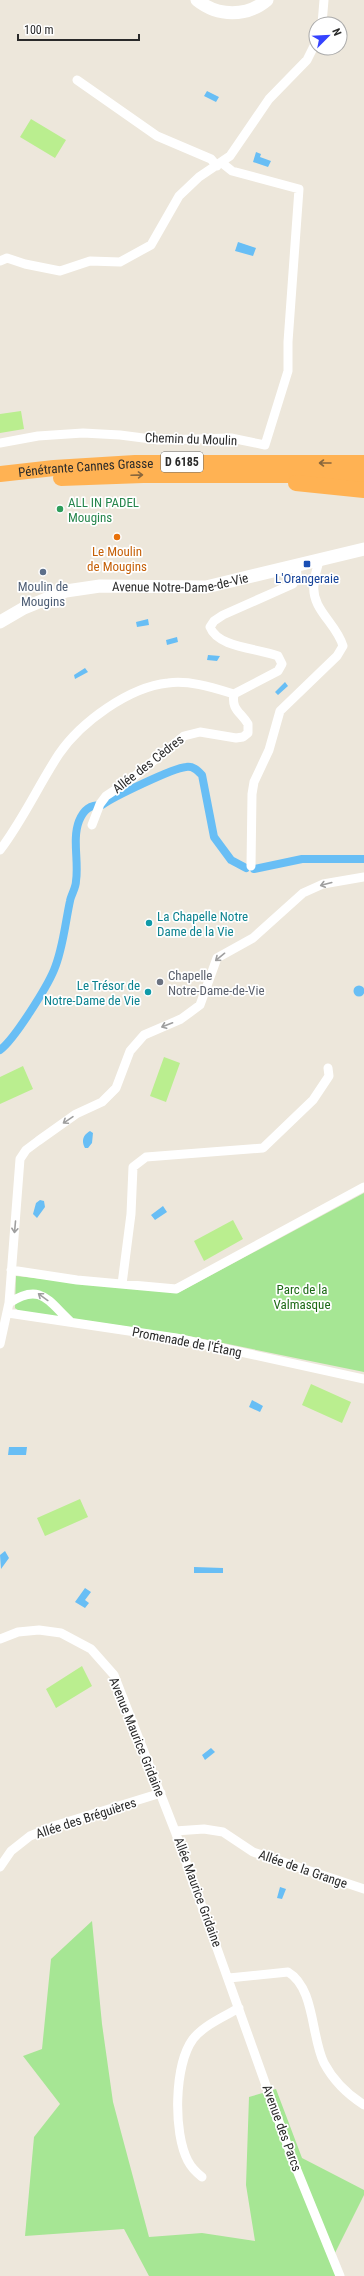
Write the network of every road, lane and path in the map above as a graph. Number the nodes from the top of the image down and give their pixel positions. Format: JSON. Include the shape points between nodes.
{"nodes":[{"id":1,"x":197,"y":0,"type":"edge"},
{"id":2,"x":267,"y":0,"type":"edge"},
{"id":3,"x":324,"y":0,"type":"edge"},
{"id":4,"x":323,"y":16,"type":"edge"},
{"id":5,"x":309,"y":56,"type":"edge"},
{"id":6,"x":77,"y":80,"type":"dead end"},
{"id":7,"x":219,"y":164,"type":"junction"},
{"id":8,"x":0,"y":261,"type":"edge"},
{"id":9,"x":0,"y":443,"type":"edge"},
{"id":10,"x":363,"y":466,"type":"edge"},
{"id":11,"x":0,"y":474,"type":"edge"},
{"id":12,"x":205,"y":474,"type":"junction"},
{"id":13,"x":0,"y":485,"type":"edge"},
{"id":14,"x":364,"y":490,"type":"edge"},
{"id":15,"x":364,"y":549,"type":"edge"},
{"id":16,"x":319,"y":561,"type":"junction"},
{"id":17,"x":296,"y":566,"type":"junction"},
{"id":18,"x":0,"y":622,"type":"edge"},
{"id":19,"x":234,"y":694,"type":"junction"},
{"id":20,"x":92,"y":825,"type":"dead end"},
{"id":21,"x":0,"y":850,"type":"edge"},
{"id":22,"x":251,"y":866,"type":"dead end"},
{"id":23,"x":364,"y":877,"type":"edge"},
{"id":24,"x":328,"y":1068,"type":"dead end"},
{"id":25,"x":364,"y":1187,"type":"edge"},
{"id":26,"x":11,"y":1270,"type":"junction"},
{"id":27,"x":122,"y":1284,"type":"junction"},
{"id":28,"x":9,"y":1303,"type":"junction"},
{"id":29,"x":4,"y":1319,"type":"edge"},
{"id":30,"x":71,"y":1322,"type":"junction"},
{"id":31,"x":0,"y":1344,"type":"edge"},
{"id":32,"x":364,"y":1379,"type":"edge"},
{"id":33,"x":0,"y":1638,"type":"edge"},
{"id":34,"x":161,"y":1793,"type":"junction"},
{"id":35,"x":166,"y":1807,"type":"joint"},
{"id":36,"x":175,"y":1831,"type":"junction"},
{"id":37,"x":0,"y":1867,"type":"edge"},
{"id":38,"x":364,"y":1889,"type":"edge"},
{"id":39,"x":229,"y":1978,"type":"junction"},
{"id":40,"x":239,"y":2008,"type":"junction"},
{"id":41,"x":364,"y":2105,"type":"edge"},
{"id":42,"x":202,"y":2177,"type":"dead end"},
{"id":43,"x":340,"y":2276,"type":"edge"}],
"edges":[{"from":1,"to":2,"type":"main road","via":[[212,9],[234,13],[252,10]]},
{"from":3,"to":4,"type":"street"},
{"from":5,"to":7,"type":"street","via":[[269,99],[230,156]]},
{"from":6,"to":7,"type":"street","via":[[157,136]]},
{"from":7,"to":8,"type":"street","via":[[199,177],[179,196],[151,245],[120,262],[90,261],[60,271],[7,258]]},
{"from":7,"to":9,"type":"street","name":"Chemin du Moulin","via":[[232,171],[299,189],[288,371],[265,445],[231,438],[159,440],[83,433],[38,436]]},
{"from":10,"to":11,"type":"highway","name":"Pénétrante Cannes Grasse","number":"D 6185","one_way":true,"via":[[135,463]]},
{"from":10,"to":12,"type":"highway","name":"Pénétrante Cannes Grasse","number":"D 6185"},
{"from":13,"to":12,"type":"highway","name":"Pénétrante Cannes Grasse","number":"D 6185","one_way":true,"via":[[55,478]]},
{"from":12,"to":14,"type":"highway"},
{"from":15,"to":16,"type":"main road","name":"Avenue Notre-Dame-de-Vie"},
{"from":16,"to":17,"type":"main road","name":"Avenue Notre-Dame-de-Vie"},
{"from":16,"to":22,"type":"street","via":[[313,586],[316,602],[340,636],[343,646],[280,711],[269,750],[254,782]]},
{"from":17,"to":18,"type":"main road","name":"Avenue Notre-Dame-de-Vie","via":[[206,587],[100,586],[66,591]]},
{"from":17,"to":19,"type":"street","via":[[294,584],[223,615],[210,627],[213,635],[221,641],[278,656],[282,664],[271,677]]},
{"from":19,"to":20,"type":"street","name":"Allée des Cèdres","via":[[236,711],[248,724],[249,729],[244,737],[232,738],[200,732],[184,736],[106,796],[98,807]]},
{"from":19,"to":21,"type":"street","via":[[197,685],[170,682],[144,687],[87,722],[59,754],[14,832]]},
{"from":23,"to":26,"type":"street","one_way":true,"via":[[323,884],[303,893],[253,938],[217,958],[200,1005],[182,1019],[144,1035],[130,1051],[116,1088],[102,1102],[76,1114],[26,1150],[20,1159]]},
{"from":24,"to":27,"type":"street","via":[[329,1076],[313,1100],[263,1148],[146,1158],[133,1167],[131,1214]]},
{"from":25,"to":27,"type":"street","via":[[180,1287],[172,1290]]},
{"from":26,"to":27,"type":"street"},
{"from":26,"to":28,"type":"street"},
{"from":28,"to":29,"type":"street"},
{"from":30,"to":28,"type":"street","one_way":true,"via":[[39,1294],[28,1293]]},
{"from":29,"to":30,"type":"street","name":"Promenade de l'Étang"},
{"from":29,"to":31,"type":"street"},
{"from":30,"to":32,"type":"street","name":"Promenade de l'Étang","via":[[176,1338]]},
{"from":33,"to":34,"type":"street","name":"Avenue Maurice Gridaine","via":[[18,1632],[39,1630],[61,1633],[91,1649],[114,1675]]},
{"from":34,"to":35,"type":"street","name":"Avenue Maurice Gridaine"},
{"from":34,"to":37,"type":"street","name":"Allée des Bréguières","via":[[57,1825],[30,1836],[11,1851]]},
{"from":35,"to":36,"type":"street","name":"Allée Maurice Gridaine"},
{"from":36,"to":38,"type":"street","name":"Allée de la Grange","via":[[204,1829],[223,1832],[253,1852]]},
{"from":36,"to":39,"type":"street","name":"Allée Maurice Gridaine"},
{"from":39,"to":40,"type":"street","name":"Avenue des Parcs"},
{"from":39,"to":41,"type":"street","via":[[288,1972],[297,1977],[306,1995],[316,2041],[324,2062],[334,2081]]},
{"from":40,"to":42,"type":"street","via":[[194,2038],[180,2076],[180,2134],[188,2163]]},
{"from":40,"to":43,"type":"street","name":"Avenue des Parcs","via":[[292,2158]]}]}
